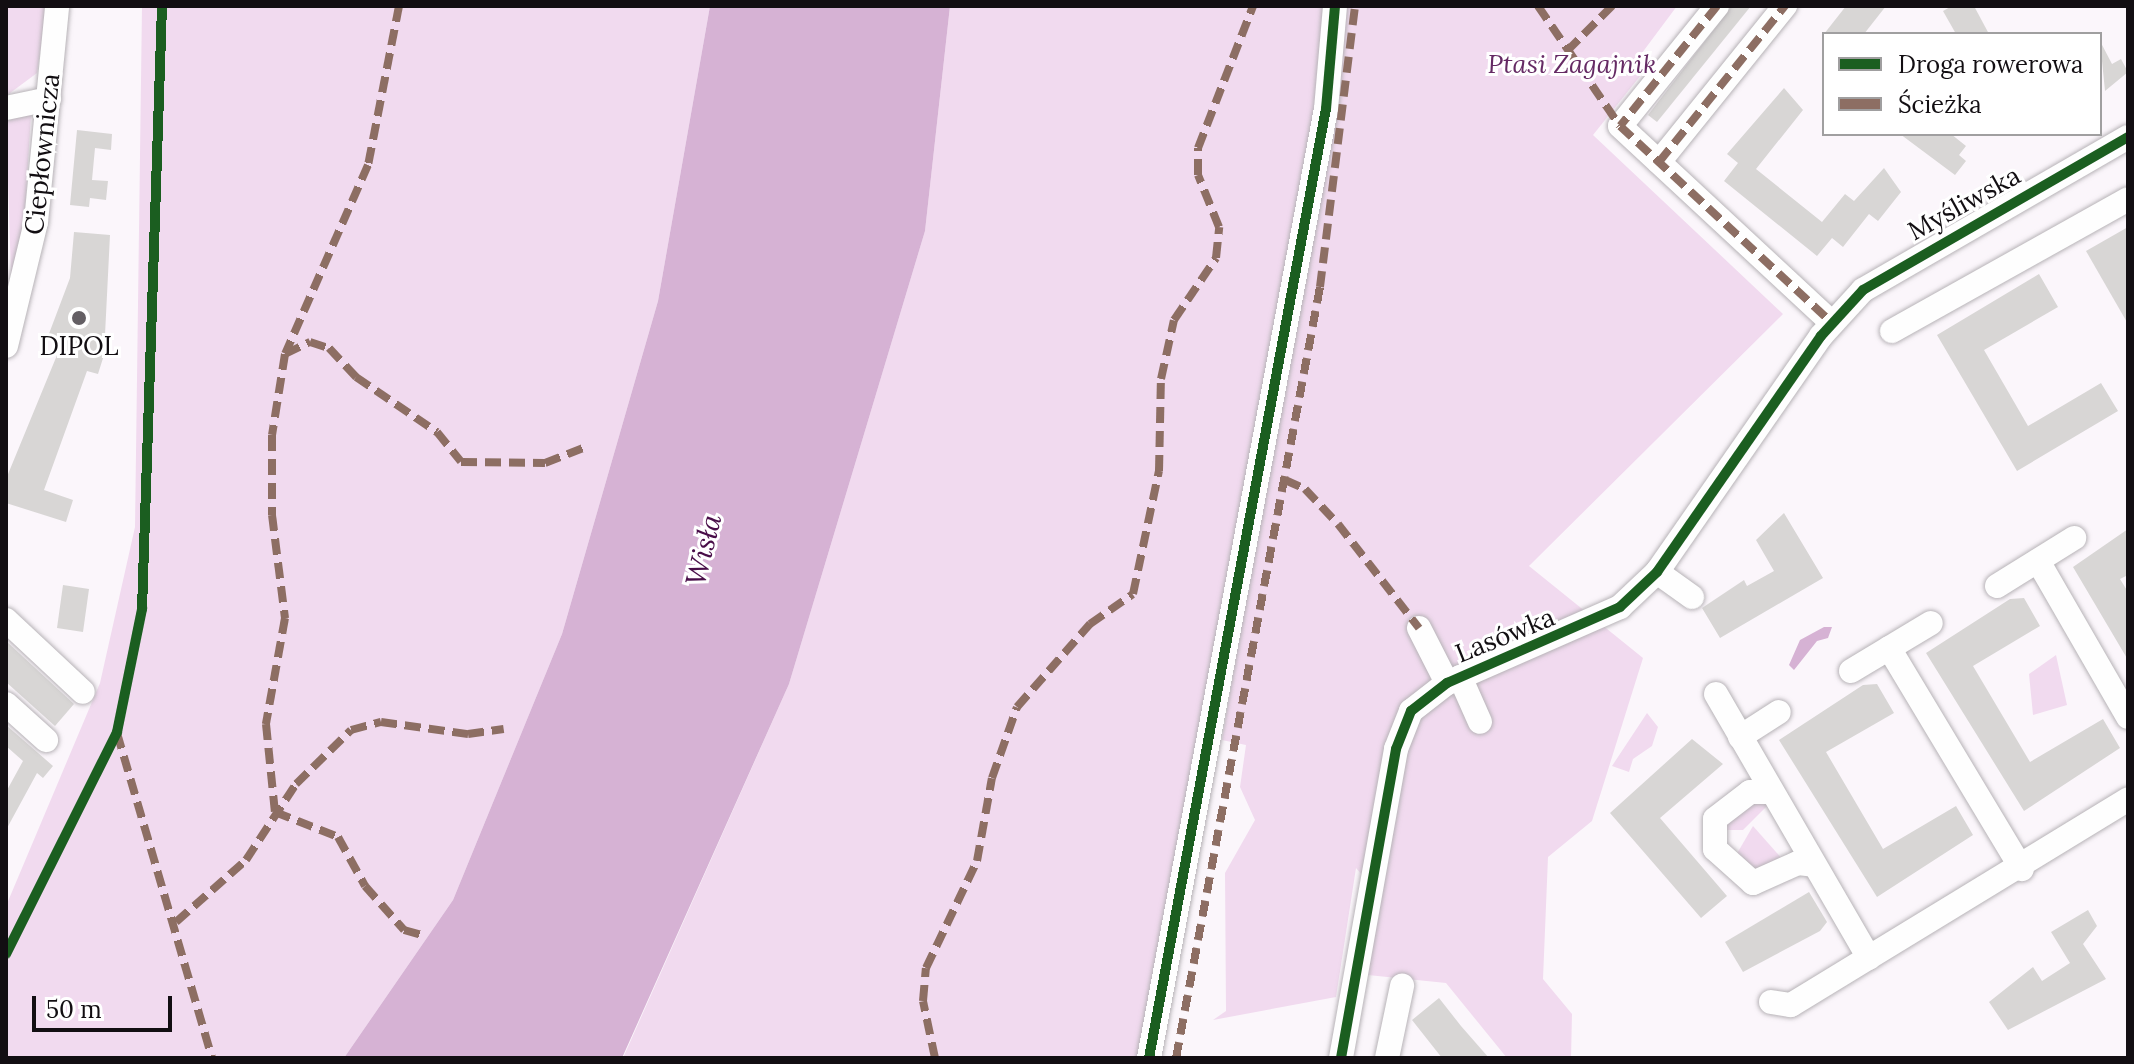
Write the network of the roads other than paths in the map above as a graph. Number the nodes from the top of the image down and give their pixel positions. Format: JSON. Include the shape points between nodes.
{"nodes":[{"id":1,"x":57,"y":6,"type":"edge"},
{"id":2,"x":1335,"y":6,"type":"edge"},
{"id":3,"x":1717,"y":6,"type":"edge"},
{"id":4,"x":1785,"y":6,"type":"edge"},
{"id":5,"x":49,"y":99,"type":"junction"},
{"id":6,"x":6,"y":108,"type":"edge"},
{"id":7,"x":2128,"y":137,"type":"edge"},
{"id":8,"x":1659,"y":162,"type":"junction"},
{"id":9,"x":2128,"y":199,"type":"edge"},
{"id":10,"x":1831,"y":322,"type":"junction"},
{"id":11,"x":1892,"y":331,"type":"dead end"},
{"id":12,"x":8,"y":336,"type":"edge"},
{"id":13,"x":1756,"y":432,"type":"junction"},
{"id":14,"x":1764,"y":457,"type":"dead end"},
{"id":15,"x":2074,"y":538,"type":"dead end"},
{"id":16,"x":2038,"y":561,"type":"junction"},
{"id":17,"x":1657,"y":572,"type":"junction"},
{"id":18,"x":1997,"y":586,"type":"dead end"},
{"id":19,"x":1692,"y":597,"type":"dead end"},
{"id":20,"x":6,"y":620,"type":"edge"},
{"id":21,"x":1931,"y":623,"type":"dead end"},
{"id":22,"x":1419,"y":628,"type":"dead end"},
{"id":23,"x":1889,"y":648,"type":"junction"},
{"id":24,"x":1851,"y":671,"type":"dead end"},
{"id":25,"x":1453,"y":680,"type":"junction"},
{"id":26,"x":83,"y":692,"type":"dead end"},
{"id":27,"x":1716,"y":694,"type":"dead end"},
{"id":28,"x":6,"y":704,"type":"edge"},
{"id":29,"x":1779,"y":712,"type":"dead end"},
{"id":30,"x":2128,"y":717,"type":"edge"},
{"id":31,"x":1480,"y":722,"type":"dead end"},
{"id":32,"x":1740,"y":737,"type":"junction"},
{"id":33,"x":46,"y":740,"type":"dead end"},
{"id":34,"x":1770,"y":792,"type":"junction"},
{"id":35,"x":2128,"y":799,"type":"edge"},
{"id":36,"x":1814,"y":865,"type":"junction"},
{"id":37,"x":2022,"y":869,"type":"junction"},
{"id":38,"x":1869,"y":958,"type":"junction"},
{"id":39,"x":1402,"y":986,"type":"dead end"},
{"id":40,"x":1771,"y":1002,"type":"dead end"},
{"id":41,"x":1149,"y":1058,"type":"edge"},
{"id":42,"x":1341,"y":1058,"type":"edge"},
{"id":43,"x":1387,"y":1058,"type":"edge"}],
"edges":[{"from":1,"to":5,"type":"street","name":"Ciepłownicza"},
{"from":2,"to":41,"type":"street","via":[[1326,109]]},
{"from":3,"to":8,"type":"street","via":[[1620,126]]},
{"from":4,"to":8,"type":"street"},
{"from":5,"to":6,"type":"street"},
{"from":5,"to":12,"type":"street","name":"Ciepłownicza","via":[[36,222]]},
{"from":7,"to":10,"type":"street","name":"Myśliwska","via":[[1905,261]]},
{"from":8,"to":10,"type":"street"},
{"from":9,"to":11,"type":"street"},
{"from":10,"to":13,"type":"street","name":"Lasówka"},
{"from":13,"to":14,"type":"street"},
{"from":13,"to":17,"type":"street","name":"Lasówka"},
{"from":15,"to":16,"type":"street"},
{"from":16,"to":18,"type":"street"},
{"from":16,"to":30,"type":"street"},
{"from":17,"to":19,"type":"street"},
{"from":17,"to":25,"type":"street","name":"Lasówka","via":[[1601,618]]},
{"from":20,"to":26,"type":"street"},
{"from":21,"to":23,"type":"street"},
{"from":22,"to":25,"type":"street"},
{"from":23,"to":24,"type":"street"},
{"from":23,"to":37,"type":"street"},
{"from":25,"to":31,"type":"street"},
{"from":25,"to":42,"type":"street","name":"Lasówka","via":[[1411,711],[1396,749]]},
{"from":27,"to":32,"type":"street"},
{"from":28,"to":33,"type":"street"},
{"from":29,"to":32,"type":"street"},
{"from":32,"to":34,"type":"street"},
{"from":34,"to":36,"type":"street"},
{"from":34,"to":36,"type":"street","via":[[1750,792],[1715,819],[1715,849],[1753,883],[1798,863]]},
{"from":35,"to":37,"type":"street"},
{"from":36,"to":38,"type":"street"},
{"from":37,"to":38,"type":"street"},
{"from":38,"to":40,"type":"street","via":[[1782,1009]]},
{"from":39,"to":43,"type":"street"}]}
